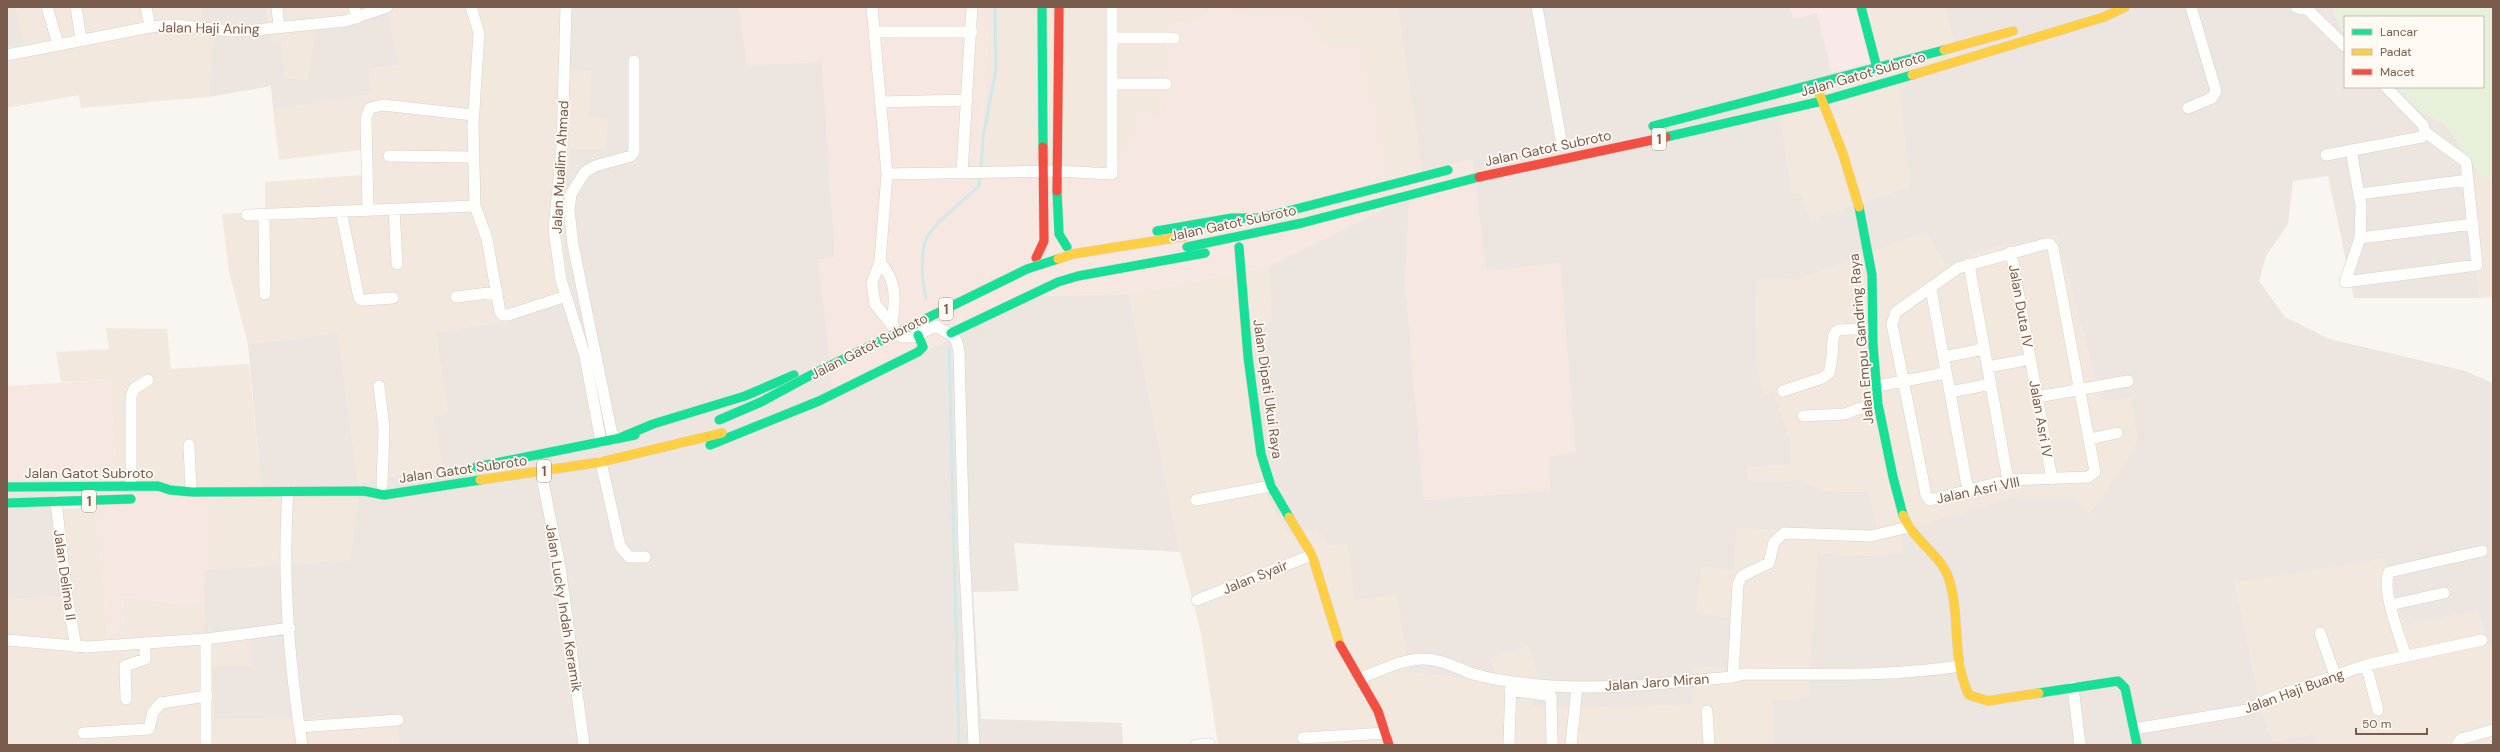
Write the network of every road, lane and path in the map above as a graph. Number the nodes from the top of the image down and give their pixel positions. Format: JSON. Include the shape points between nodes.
{"nodes":[{"id":1,"x":48,"y":7,"type":"edge"},
{"id":2,"x":76,"y":7,"type":"edge"},
{"id":3,"x":146,"y":7,"type":"edge"},
{"id":4,"x":277,"y":7,"type":"edge"},
{"id":5,"x":354,"y":7,"type":"edge"},
{"id":6,"x":387,"y":7,"type":"edge"},
{"id":7,"x":471,"y":7,"type":"edge"},
{"id":8,"x":566,"y":7,"type":"edge"},
{"id":9,"x":872,"y":7,"type":"edge"},
{"id":10,"x":972,"y":7,"type":"edge"},
{"id":11,"x":1042,"y":7,"type":"edge"},
{"id":12,"x":1058,"y":7,"type":"edge"},
{"id":13,"x":1112,"y":7,"type":"edge"},
{"id":14,"x":1537,"y":7,"type":"edge"},
{"id":15,"x":1860,"y":7,"type":"edge"},
{"id":16,"x":2125,"y":7,"type":"edge"},
{"id":17,"x":2191,"y":7,"type":"edge"},
{"id":18,"x":2303,"y":7,"type":"edge"},
{"id":19,"x":2103,"y":12,"type":"edge"},
{"id":20,"x":357,"y":18,"type":"junction"},
{"id":21,"x":150,"y":27,"type":"junction"},
{"id":22,"x":279,"y":27,"type":"junction"},
{"id":23,"x":2022,"y":29,"type":"dead end"},
{"id":24,"x":874,"y":32,"type":"junction"},
{"id":25,"x":972,"y":32,"type":"junction"},
{"id":26,"x":1112,"y":38,"type":"junction"},
{"id":27,"x":1174,"y":38,"type":"dead end"},
{"id":28,"x":81,"y":39,"type":"junction"},
{"id":29,"x":58,"y":44,"type":"junction"},
{"id":30,"x":2344,"y":45,"type":"edge"},
{"id":31,"x":7,"y":55,"type":"edge"},
{"id":32,"x":634,"y":61,"type":"dead end"},
{"id":33,"x":1877,"y":68,"type":"junction"},
{"id":34,"x":1112,"y":84,"type":"junction"},
{"id":35,"x":1166,"y":84,"type":"dead end"},
{"id":36,"x":1815,"y":85,"type":"junction"},
{"id":37,"x":2387,"y":88,"type":"edge"},
{"id":38,"x":967,"y":100,"type":"junction"},
{"id":39,"x":1822,"y":101,"type":"junction"},
{"id":40,"x":880,"y":102,"type":"junction"},
{"id":41,"x":2188,"y":108,"type":"dead end"},
{"id":42,"x":473,"y":115,"type":"junction"},
{"id":43,"x":1640,"y":128,"type":"dead end"},
{"id":44,"x":2425,"y":132,"type":"junction"},
{"id":45,"x":1562,"y":145,"type":"dead end"},
{"id":46,"x":2351,"y":150,"type":"junction"},
{"id":47,"x":2326,"y":154,"type":"dead end"},
{"id":48,"x":389,"y":156,"type":"dead end"},
{"id":49,"x":473,"y":157,"type":"junction"},
{"id":50,"x":1455,"y":168,"type":"dead end"},
{"id":51,"x":1056,"y":171,"type":"junction"},
{"id":52,"x":1043,"y":172,"type":"junction"},
{"id":53,"x":967,"y":173,"type":"junction"},
{"id":54,"x":887,"y":174,"type":"junction"},
{"id":55,"x":2468,"y":180,"type":"junction"},
{"id":56,"x":2359,"y":194,"type":"junction"},
{"id":57,"x":475,"y":206,"type":"junction"},
{"id":58,"x":394,"y":209,"type":"junction"},
{"id":59,"x":368,"y":210,"type":"junction"},
{"id":60,"x":341,"y":211,"type":"junction"},
{"id":61,"x":247,"y":215,"type":"dead end"},
{"id":62,"x":264,"y":215,"type":"junction"},
{"id":63,"x":1262,"y":218,"type":"junction"},
{"id":64,"x":2473,"y":224,"type":"junction"},
{"id":65,"x":1266,"y":231,"type":"junction"},
{"id":66,"x":2360,"y":238,"type":"junction"},
{"id":67,"x":1067,"y":247,"type":"junction"},
{"id":68,"x":1217,"y":251,"type":"dead end"},
{"id":69,"x":2011,"y":252,"type":"junction"},
{"id":70,"x":1036,"y":258,"type":"junction"},
{"id":71,"x":880,"y":262,"type":"junction"},
{"id":72,"x":397,"y":264,"type":"dead end"},
{"id":73,"x":1969,"y":264,"type":"junction"},
{"id":74,"x":1056,"y":272,"type":"dead end"},
{"id":75,"x":1931,"y":289,"type":"junction"},
{"id":76,"x":497,"y":292,"type":"junction"},
{"id":77,"x":265,"y":294,"type":"dead end"},
{"id":78,"x":566,"y":296,"type":"junction"},
{"id":79,"x":456,"y":297,"type":"dead end"},
{"id":80,"x":393,"y":298,"type":"dead end"},
{"id":81,"x":944,"y":303,"type":"junction"},
{"id":82,"x":948,"y":322,"type":"dead end"},
{"id":83,"x":936,"y":326,"type":"junction"},
{"id":84,"x":893,"y":327,"type":"junction"},
{"id":85,"x":1872,"y":330,"type":"junction"},
{"id":86,"x":951,"y":333,"type":"junction"},
{"id":87,"x":918,"y":335,"type":"junction"},
{"id":88,"x":900,"y":345,"type":"dead end"},
{"id":89,"x":1984,"y":349,"type":"junction"},
{"id":90,"x":1943,"y":357,"type":"junction"},
{"id":91,"x":2030,"y":359,"type":"junction"},
{"id":92,"x":1988,"y":367,"type":"junction"},
{"id":93,"x":1946,"y":373,"type":"junction"},
{"id":94,"x":148,"y":380,"type":"dead end"},
{"id":95,"x":2128,"y":381,"type":"dead end"},
{"id":96,"x":1903,"y":382,"type":"junction"},
{"id":97,"x":1991,"y":384,"type":"junction"},
{"id":98,"x":379,"y":386,"type":"dead end"},
{"id":99,"x":1877,"y":386,"type":"junction"},
{"id":100,"x":2079,"y":390,"type":"junction"},
{"id":101,"x":1783,"y":391,"type":"dead end"},
{"id":102,"x":1950,"y":392,"type":"junction"},
{"id":103,"x":2037,"y":397,"type":"junction"},
{"id":104,"x":1879,"y":406,"type":"junction"},
{"id":105,"x":777,"y":407,"type":"dead end"},
{"id":106,"x":1803,"y":416,"type":"dead end"},
{"id":107,"x":714,"y":421,"type":"dead end"},
{"id":108,"x":671,"y":429,"type":"dead end"},
{"id":109,"x":2117,"y":433,"type":"dead end"},
{"id":110,"x":617,"y":438,"type":"junction"},
{"id":111,"x":2090,"y":439,"type":"junction"},
{"id":112,"x":601,"y":442,"type":"junction"},
{"id":113,"x":189,"y":445,"type":"dead end"},
{"id":114,"x":628,"y":456,"type":"junction"},
{"id":115,"x":601,"y":462,"type":"junction"},
{"id":116,"x":468,"y":469,"type":"dead end"},
{"id":117,"x":541,"y":472,"type":"junction"},
{"id":118,"x":2052,"y":479,"type":"junction"},
{"id":119,"x":2008,"y":480,"type":"junction"},
{"id":120,"x":386,"y":484,"type":"joint"},
{"id":121,"x":131,"y":486,"type":"junction"},
{"id":122,"x":1271,"y":486,"type":"junction"},
{"id":123,"x":7,"y":487,"type":"edge"},
{"id":124,"x":170,"y":490,"type":"junction"},
{"id":125,"x":364,"y":490,"type":"junction"},
{"id":126,"x":191,"y":491,"type":"junction"},
{"id":127,"x":1968,"y":491,"type":"junction"},
{"id":128,"x":288,"y":492,"type":"junction"},
{"id":129,"x":158,"y":497,"type":"dead end"},
{"id":130,"x":139,"y":498,"type":"dead end"},
{"id":131,"x":1196,"y":500,"type":"dead end"},
{"id":132,"x":56,"y":502,"type":"junction"},
{"id":133,"x":7,"y":503,"type":"edge"},
{"id":134,"x":1909,"y":527,"type":"junction"},
{"id":135,"x":2482,"y":551,"type":"dead end"},
{"id":136,"x":1312,"y":555,"type":"junction"},
{"id":137,"x":645,"y":557,"type":"dead end"},
{"id":138,"x":2444,"y":593,"type":"dead end"},
{"id":139,"x":1198,"y":600,"type":"dead end"},
{"id":140,"x":2390,"y":605,"type":"junction"},
{"id":141,"x":290,"y":628,"type":"junction"},
{"id":142,"x":2320,"y":633,"type":"dead end"},
{"id":143,"x":206,"y":639,"type":"junction"},
{"id":144,"x":7,"y":640,"type":"edge"},
{"id":145,"x":2482,"y":640,"type":"dead end"},
{"id":146,"x":145,"y":643,"type":"junction"},
{"id":147,"x":76,"y":647,"type":"junction"},
{"id":148,"x":2406,"y":656,"type":"junction"},
{"id":149,"x":2366,"y":665,"type":"junction"},
{"id":150,"x":1960,"y":666,"type":"junction"},
{"id":151,"x":2335,"y":675,"type":"junction"},
{"id":152,"x":1733,"y":677,"type":"junction"},
{"id":153,"x":1360,"y":678,"type":"junction"},
{"id":154,"x":1510,"y":686,"type":"junction"},
{"id":155,"x":1577,"y":687,"type":"junction"},
{"id":156,"x":2073,"y":687,"type":"junction"},
{"id":157,"x":207,"y":696,"type":"junction"},
{"id":158,"x":126,"y":699,"type":"dead end"},
{"id":159,"x":2378,"y":710,"type":"dead end"},
{"id":160,"x":1707,"y":711,"type":"dead end"},
{"id":161,"x":398,"y":720,"type":"dead end"},
{"id":162,"x":299,"y":727,"type":"junction"},
{"id":163,"x":2134,"y":729,"type":"junction"},
{"id":164,"x":2493,"y":730,"type":"edge"},
{"id":165,"x":83,"y":733,"type":"dead end"},
{"id":166,"x":1386,"y":733,"type":"junction"},
{"id":167,"x":1303,"y":738,"type":"dead end"},
{"id":168,"x":1509,"y":743,"type":"dead end"},
{"id":169,"x":1209,"y":744,"type":"edge"},
{"id":170,"x":1552,"y":744,"type":"dead end"},
{"id":171,"x":206,"y":745,"type":"edge"},
{"id":172,"x":302,"y":745,"type":"edge"},
{"id":173,"x":584,"y":745,"type":"edge"},
{"id":174,"x":974,"y":745,"type":"edge"},
{"id":175,"x":1196,"y":745,"type":"edge"},
{"id":176,"x":1389,"y":745,"type":"edge"},
{"id":177,"x":1571,"y":745,"type":"edge"},
{"id":178,"x":1709,"y":745,"type":"edge"},
{"id":179,"x":2080,"y":745,"type":"edge"},
{"id":180,"x":2137,"y":745,"type":"edge"},
{"id":181,"x":2457,"y":745,"type":"edge"}],
"edges":[{"from":1,"to":29,"type":"street"},
{"from":2,"to":28,"type":"street"},
{"from":3,"to":21,"type":"street"},
{"from":4,"to":22,"type":"street"},
{"from":5,"to":20,"type":"street"},
{"from":6,"to":20,"type":"street","name":"Jalan Haji Aning"},
{"from":7,"to":42,"type":"street","via":[[479,33]]},
{"from":8,"to":78,"type":"street","name":"Jalan Mualim Ahmad","via":[[562,147],[554,230]]},
{"from":9,"to":24,"type":"street"},
{"from":10,"to":25,"type":"street"},
{"from":11,"to":52,"type":"main road"},
{"from":12,"to":51,"type":"main road"},
{"from":13,"to":26,"type":"street"},
{"from":14,"to":45,"type":"street"},
{"from":15,"to":33,"type":"main road"},
{"from":16,"to":19,"type":"main road","name":"Jalan Gatot Subroto","number":"1"},
{"from":17,"to":41,"type":"street","via":[[2216,91],[2212,98]]},
{"from":18,"to":30,"type":"street"},
{"from":19,"to":39,"type":"main road","name":"Jalan Gatot Subroto","number":"1","via":[[1986,54]]},
{"from":20,"to":22,"type":"street","name":"Jalan Haji Aning"},
{"from":21,"to":22,"type":"street","name":"Jalan Haji Aning","via":[[183,26],[231,31]]},
{"from":21,"to":28,"type":"street","name":"Jalan Haji Aning"},
{"from":23,"to":33,"type":"main road","name":"Jalan Gatot Subroto","number":"1"},
{"from":24,"to":25,"type":"street"},
{"from":24,"to":40,"type":"street"},
{"from":25,"to":38,"type":"street"},
{"from":26,"to":27,"type":"street"},
{"from":26,"to":34,"type":"street"},
{"from":28,"to":29,"type":"street","name":"Jalan Haji Aning"},
{"from":29,"to":31,"type":"street","name":"Jalan Haji Aning"},
{"from":32,"to":110,"type":"street","via":[[634,152],[626,158],[584,172],[571,194],[569,210],[574,245]]},
{"from":33,"to":36,"type":"main road","name":"Jalan Gatot Subroto","number":"1"},
{"from":34,"to":35,"type":"street"},
{"from":34,"to":51,"type":"street","via":[[1112,174]]},
{"from":36,"to":39,"type":"main road","name":"Jalan Empu Gandring Raya"},
{"from":36,"to":43,"type":"main road","name":"Jalan Gatot Subroto","number":"1"},
{"from":37,"to":44,"type":"street","via":[[2421,122]]},
{"from":38,"to":40,"type":"street"},
{"from":38,"to":53,"type":"street"},
{"from":39,"to":65,"type":"main road","name":"Jalan Gatot Subroto","number":"1","via":[[1727,124],[1450,183]]},
{"from":39,"to":85,"type":"main road","name":"Jalan Empu Gandring Raya","via":[[1840,143],[1861,214],[1871,268]]},
{"from":40,"to":54,"type":"street"},
{"from":42,"to":49,"type":"street"},
{"from":42,"to":59,"type":"street","via":[[383,105],[370,108],[366,118]]},
{"from":44,"to":46,"type":"street","via":[[2418,139]]},
{"from":44,"to":55,"type":"street","via":[[2466,162]]},
{"from":46,"to":47,"type":"street"},
{"from":46,"to":56,"type":"street"},
{"from":48,"to":49,"type":"street"},
{"from":49,"to":57,"type":"street"},
{"from":50,"to":63,"type":"main road","name":"Jalan Gatot Subroto","number":"1"},
{"from":51,"to":52,"type":"street"},
{"from":51,"to":67,"type":"main road","via":[[1059,234]]},
{"from":52,"to":53,"type":"street"},
{"from":52,"to":70,"type":"main road","via":[[1044,241]]},
{"from":53,"to":54,"type":"street"},
{"from":54,"to":71,"type":"street"},
{"from":55,"to":56,"type":"street"},
{"from":55,"to":64,"type":"street"},
{"from":56,"to":66,"type":"street"},
{"from":57,"to":58,"type":"street"},
{"from":57,"to":76,"type":"street","via":[[487,239]]},
{"from":58,"to":59,"type":"street"},
{"from":58,"to":72,"type":"street"},
{"from":59,"to":60,"type":"street"},
{"from":60,"to":62,"type":"street"},
{"from":60,"to":80,"type":"street","via":[[359,298]]},
{"from":61,"to":62,"type":"street"},
{"from":62,"to":77,"type":"street"},
{"from":63,"to":67,"type":"main road","via":[[1232,218]]},
{"from":63,"to":107,"type":"main road","name":"Jalan Gatot Subroto","number":"1","bridge":true,"via":[[1186,236],[1073,254],[1027,269],[761,402]]},
{"from":64,"to":66,"type":"street"},
{"from":64,"to":66,"type":"street","via":[[2477,266],[2345,282]]},
{"from":65,"to":74,"type":"main road","name":"Jalan Gatot Subroto","number":"1"},
{"from":65,"to":122,"type":"main road","name":"Jalan Dipati Ukui Raya","via":[[1235,248],[1256,423],[1261,454]]},
{"from":67,"to":70,"type":"main road"},
{"from":68,"to":86,"type":"main road","via":[[1078,276],[1058,282]]},
{"from":69,"to":73,"type":"street"},
{"from":69,"to":91,"type":"street","name":"Jalan Duta IV"},
{"from":69,"to":100,"type":"street","via":[[2045,244],[2053,248]]},
{"from":70,"to":81,"type":"main road"},
{"from":71,"to":84,"type":"street","via":[[890,274],[895,300]]},
{"from":71,"to":84,"type":"street","via":[[872,283],[875,304]]},
{"from":73,"to":75,"type":"street","via":[[1958,268]]},
{"from":73,"to":89,"type":"street"},
{"from":75,"to":90,"type":"street"},
{"from":75,"to":96,"type":"street","via":[[1896,312],[1892,320]]},
{"from":76,"to":78,"type":"street","via":[[500,312],[504,316]]},
{"from":76,"to":79,"type":"street"},
{"from":78,"to":112,"type":"street","name":"Jalan Mualim Ahmad","via":[[585,356]]},
{"from":81,"to":83,"type":"main road","via":[[933,316]]},
{"from":81,"to":84,"type":"main road"},
{"from":82,"to":88,"type":"main road","name":"Jalan Gatot Subroto","number":"1"},
{"from":83,"to":86,"type":"street"},
{"from":83,"to":87,"type":"street"},
{"from":84,"to":87,"type":"street","via":[[902,337]]},
{"from":84,"to":110,"type":"main road","via":[[745,396],[653,424]]},
{"from":85,"to":99,"type":"main road","name":"Jalan Empu Gandring Raya"},
{"from":85,"to":101,"type":"street","via":[[1843,328],[1836,331],[1833,336],[1829,372],[1822,378]]},
{"from":86,"to":174,"type":"street","via":[[957,342],[959,352],[964,549]]},
{"from":87,"to":114,"type":"main road","via":[[923,347],[918,352],[818,401],[746,432],[719,443],[668,456]]},
{"from":89,"to":90,"type":"street"},
{"from":89,"to":92,"type":"street"},
{"from":90,"to":93,"type":"street"},
{"from":91,"to":92,"type":"street"},
{"from":91,"to":103,"type":"street","name":"Jalan Asri IV"},
{"from":92,"to":97,"type":"street"},
{"from":93,"to":96,"type":"street"},
{"from":93,"to":102,"type":"street"},
{"from":94,"to":121,"type":"street","via":[[134,389],[131,397]]},
{"from":95,"to":100,"type":"street"},
{"from":96,"to":99,"type":"street"},
{"from":96,"to":127,"type":"street","name":"Jalan Asri VIII","via":[[1928,499]]},
{"from":97,"to":102,"type":"street"},
{"from":97,"to":119,"type":"street"},
{"from":98,"to":120,"type":"street"},
{"from":99,"to":104,"type":"main road","name":"Jalan Empu Gandring Raya"},
{"from":100,"to":103,"type":"street"},
{"from":100,"to":111,"type":"street"},
{"from":102,"to":127,"type":"street"},
{"from":103,"to":118,"type":"street","name":"Jalan Asri IV"},
{"from":104,"to":106,"type":"street","via":[[1844,414]]},
{"from":104,"to":134,"type":"main road","name":"Jalan Empu Gandring Raya","via":[[1886,448]]},
{"from":105,"to":114,"type":"main road","name":"Jalan Gatot Subroto","number":"1","via":[[722,433]]},
{"from":108,"to":110,"type":"main road","name":"Jalan Gatot Subroto","number":"1"},
{"from":109,"to":111,"type":"street"},
{"from":110,"to":112,"type":"main road","name":"Jalan Gatot Subroto","number":"1"},
{"from":111,"to":118,"type":"street","name":"Jalan Asri VIII","via":[[2096,469],[2093,474],[2088,477]]},
{"from":112,"to":116,"type":"main road","name":"Jalan Gatot Subroto","number":"1"},
{"from":113,"to":126,"type":"street"},
{"from":114,"to":115,"type":"main road","name":"Jalan Gatot Subroto","number":"1"},
{"from":115,"to":117,"type":"main road","name":"Jalan Gatot Subroto","number":"1"},
{"from":115,"to":137,"type":"street","via":[[620,546],[629,557]]},
{"from":117,"to":125,"type":"main road","name":"Jalan Gatot Subroto","number":"1","via":[[384,495]]},
{"from":117,"to":173,"type":"street","name":"Jalan Lucky Indah Keramik","via":[[560,567]]},
{"from":118,"to":119,"type":"street","name":"Jalan Asri VIII"},
{"from":119,"to":127,"type":"street","name":"Jalan Asri VIII"},
{"from":120,"to":125,"type":"main road","name":"Jalan Gatot Subroto","number":"1"},
{"from":121,"to":123,"type":"main road","name":"Jalan Gatot Subroto","number":"1"},
{"from":121,"to":124,"type":"main road","name":"Jalan Gatot Subroto","number":"1","via":[[158,486]]},
{"from":122,"to":131,"type":"street"},
{"from":122,"to":136,"type":"main road","name":"Jalan Dipati Ukui Raya"},
{"from":124,"to":126,"type":"main road","name":"Jalan Gatot Subroto","number":"1"},
{"from":124,"to":129,"type":"main road","name":"Jalan Gatot Subroto"},
{"from":125,"to":128,"type":"main road","name":"Jalan Gatot Subroto","number":"1"},
{"from":126,"to":128,"type":"main road","name":"Jalan Gatot Subroto","number":"1"},
{"from":128,"to":141,"type":"street","via":[[284,544]]},
{"from":130,"to":132,"type":"main road","name":"Jalan Gatot Subroto","number":"1"},
{"from":132,"to":133,"type":"main road","name":"Jalan Gatot Subroto","number":"1"},
{"from":132,"to":147,"type":"street","name":"Jalan Delima II"},
{"from":134,"to":150,"type":"main road","name":"Jalan Empu Gandring Raya","via":[[1947,573]]},
{"from":134,"to":152,"type":"street","via":[[1871,536],[1784,533],[1774,542],[1770,563],[1742,576],[1738,584]]},
{"from":135,"to":140,"type":"street","via":[[2389,572],[2387,584]]},
{"from":136,"to":139,"type":"street","name":"Jalan Syair"},
{"from":136,"to":153,"type":"main road","name":"Jalan Dipati Ukui Raya","via":[[1340,644]]},
{"from":138,"to":140,"type":"street"},
{"from":140,"to":148,"type":"street"},
{"from":141,"to":143,"type":"street"},
{"from":141,"to":162,"type":"street"},
{"from":142,"to":151,"type":"street"},
{"from":143,"to":146,"type":"street"},
{"from":143,"to":157,"type":"street"},
{"from":144,"to":147,"type":"street"},
{"from":145,"to":148,"type":"street","name":"Jalan Haji Buang"},
{"from":146,"to":147,"type":"street"},
{"from":146,"to":158,"type":"street","via":[[145,659],[125,666]]},
{"from":148,"to":149,"type":"street","name":"Jalan Haji Buang"},
{"from":149,"to":151,"type":"street","name":"Jalan Haji Buang"},
{"from":149,"to":159,"type":"street"},
{"from":150,"to":152,"type":"street","name":"Jalan Jaro Miran","via":[[1815,674],[1744,674]]},
{"from":150,"to":156,"type":"main road","name":"Jalan Empu Gandring Raya","via":[[1969,695],[1988,701]]},
{"from":151,"to":163,"type":"street","name":"Jalan Haji Buang","via":[[2268,699],[2247,710]]},
{"from":152,"to":155,"type":"street","name":"Jalan Jaro Miran"},
{"from":153,"to":154,"type":"street","name":"Jalan Jaro Miran","via":[[1409,660],[1423,659],[1438,660]]},
{"from":153,"to":166,"type":"main road","name":"Jalan Dipati Ukui Raya","via":[[1378,711]]},
{"from":154,"to":155,"type":"street","name":"Jalan Jaro Miran"},
{"from":154,"to":168,"type":"street"},
{"from":154,"to":170,"type":"street","via":[[1551,696]]},
{"from":155,"to":177,"type":"street"},
{"from":156,"to":163,"type":"main road","name":"Jalan Empu Gandring Raya","via":[[2112,680],[2122,684]]},
{"from":156,"to":179,"type":"street"},
{"from":157,"to":165,"type":"street","via":[[161,702],[153,712],[149,729]]},
{"from":157,"to":171,"type":"street"},
{"from":160,"to":178,"type":"street"},
{"from":161,"to":162,"type":"street"},
{"from":162,"to":172,"type":"street"},
{"from":163,"to":180,"type":"main road","name":"Jalan Empu Gandring Raya"},
{"from":164,"to":181,"type":"street","via":[[2460,739]]},
{"from":166,"to":167,"type":"street"},
{"from":166,"to":176,"type":"main road","name":"Jalan Dipati Ukui Raya"},
{"from":169,"to":175,"type":"street"}]}
